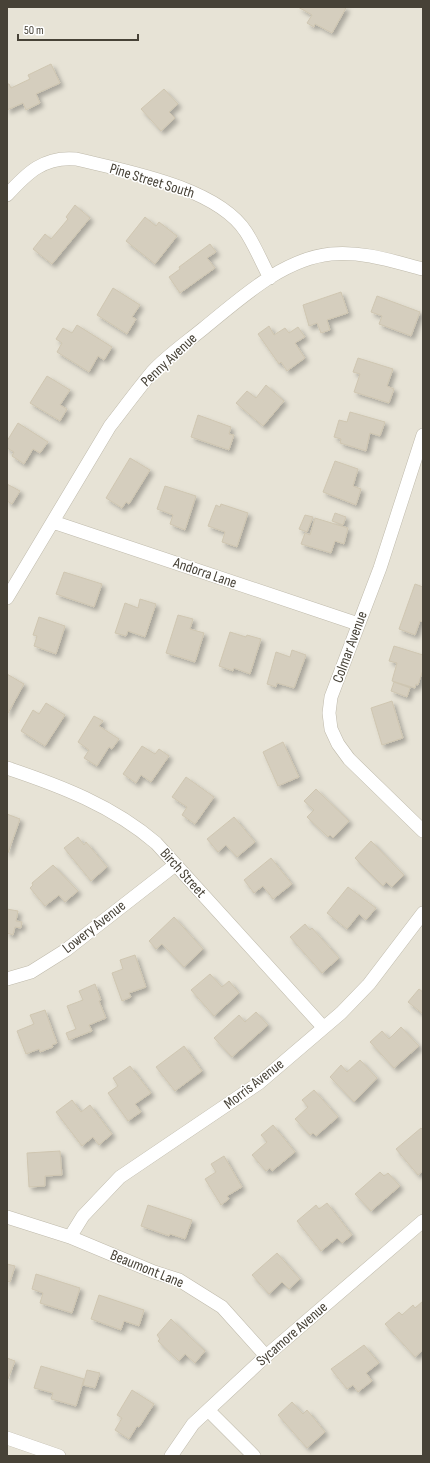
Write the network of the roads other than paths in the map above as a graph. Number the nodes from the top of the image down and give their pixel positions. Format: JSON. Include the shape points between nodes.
{"nodes":[{"id":1,"x":7,"y":195,"type":"edge"},
{"id":2,"x":423,"y":270,"type":"edge"},
{"id":3,"x":270,"y":278,"type":"junction"},
{"id":4,"x":423,"y":435,"type":"edge"},
{"id":5,"x":53,"y":522,"type":"junction"},
{"id":6,"x":7,"y":598,"type":"edge"},
{"id":7,"x":358,"y":624,"type":"junction"},
{"id":8,"x":7,"y":768,"type":"edge"},
{"id":9,"x":423,"y":831,"type":"edge"},
{"id":10,"x":175,"y":865,"type":"junction"},
{"id":11,"x":423,"y":913,"type":"edge"},
{"id":12,"x":7,"y":979,"type":"edge"},
{"id":13,"x":323,"y":1027,"type":"junction"},
{"id":14,"x":7,"y":1217,"type":"edge"},
{"id":15,"x":423,"y":1221,"type":"edge"},
{"id":16,"x":70,"y":1237,"type":"junction"},
{"id":17,"x":266,"y":1356,"type":"junction"},
{"id":18,"x":208,"y":1410,"type":"junction"},
{"id":19,"x":7,"y":1438,"type":"edge"},
{"id":20,"x":59,"y":1456,"type":"edge"},
{"id":21,"x":171,"y":1456,"type":"edge"},
{"id":22,"x":254,"y":1456,"type":"edge"}],
"edges":[{"from":1,"to":3,"type":"street","name":"Pine Street South","via":[[31,171],[50,160],[61,158],[76,159],[167,183],[208,199],[235,219],[246,232]]},
{"from":2,"to":3,"type":"street","name":"Penny Avenue","via":[[376,256],[330,254],[287,268]]},
{"from":3,"to":5,"type":"street","name":"Penny Avenue","via":[[154,370],[110,426]]},
{"from":4,"to":7,"type":"street","name":"Colmar Avenue","via":[[380,568]]},
{"from":5,"to":6,"type":"street","name":"Penny Avenue"},
{"from":5,"to":7,"type":"street","name":"Andorra Lane"},
{"from":7,"to":9,"type":"street","name":"Colmar Avenue","via":[[331,697],[331,729],[349,759]]},
{"from":8,"to":10,"type":"street","name":"Birch Street","via":[[54,784],[119,815],[156,843]]},
{"from":10,"to":12,"type":"street","name":"Lowery Avenue","via":[[66,950],[31,972]]},
{"from":10,"to":13,"type":"street","name":"Birch Street"},
{"from":11,"to":13,"type":"street","name":"Morris Avenue","via":[[369,984],[341,1013]]},
{"from":13,"to":16,"type":"street","name":"Morris Avenue","via":[[259,1083],[120,1177],[83,1216]]},
{"from":14,"to":16,"type":"street","name":"Beaumont Lane"},
{"from":15,"to":17,"type":"street","name":"Sycamore Avenue"},
{"from":16,"to":17,"type":"street","name":"Beaumont Lane","via":[[179,1280],[198,1291],[222,1307]]},
{"from":17,"to":18,"type":"street","name":"Sycamore Avenue"},
{"from":18,"to":21,"type":"street","name":"Sycamore Avenue","via":[[193,1424]]},
{"from":18,"to":22,"type":"street"},
{"from":19,"to":20,"type":"street"}]}
